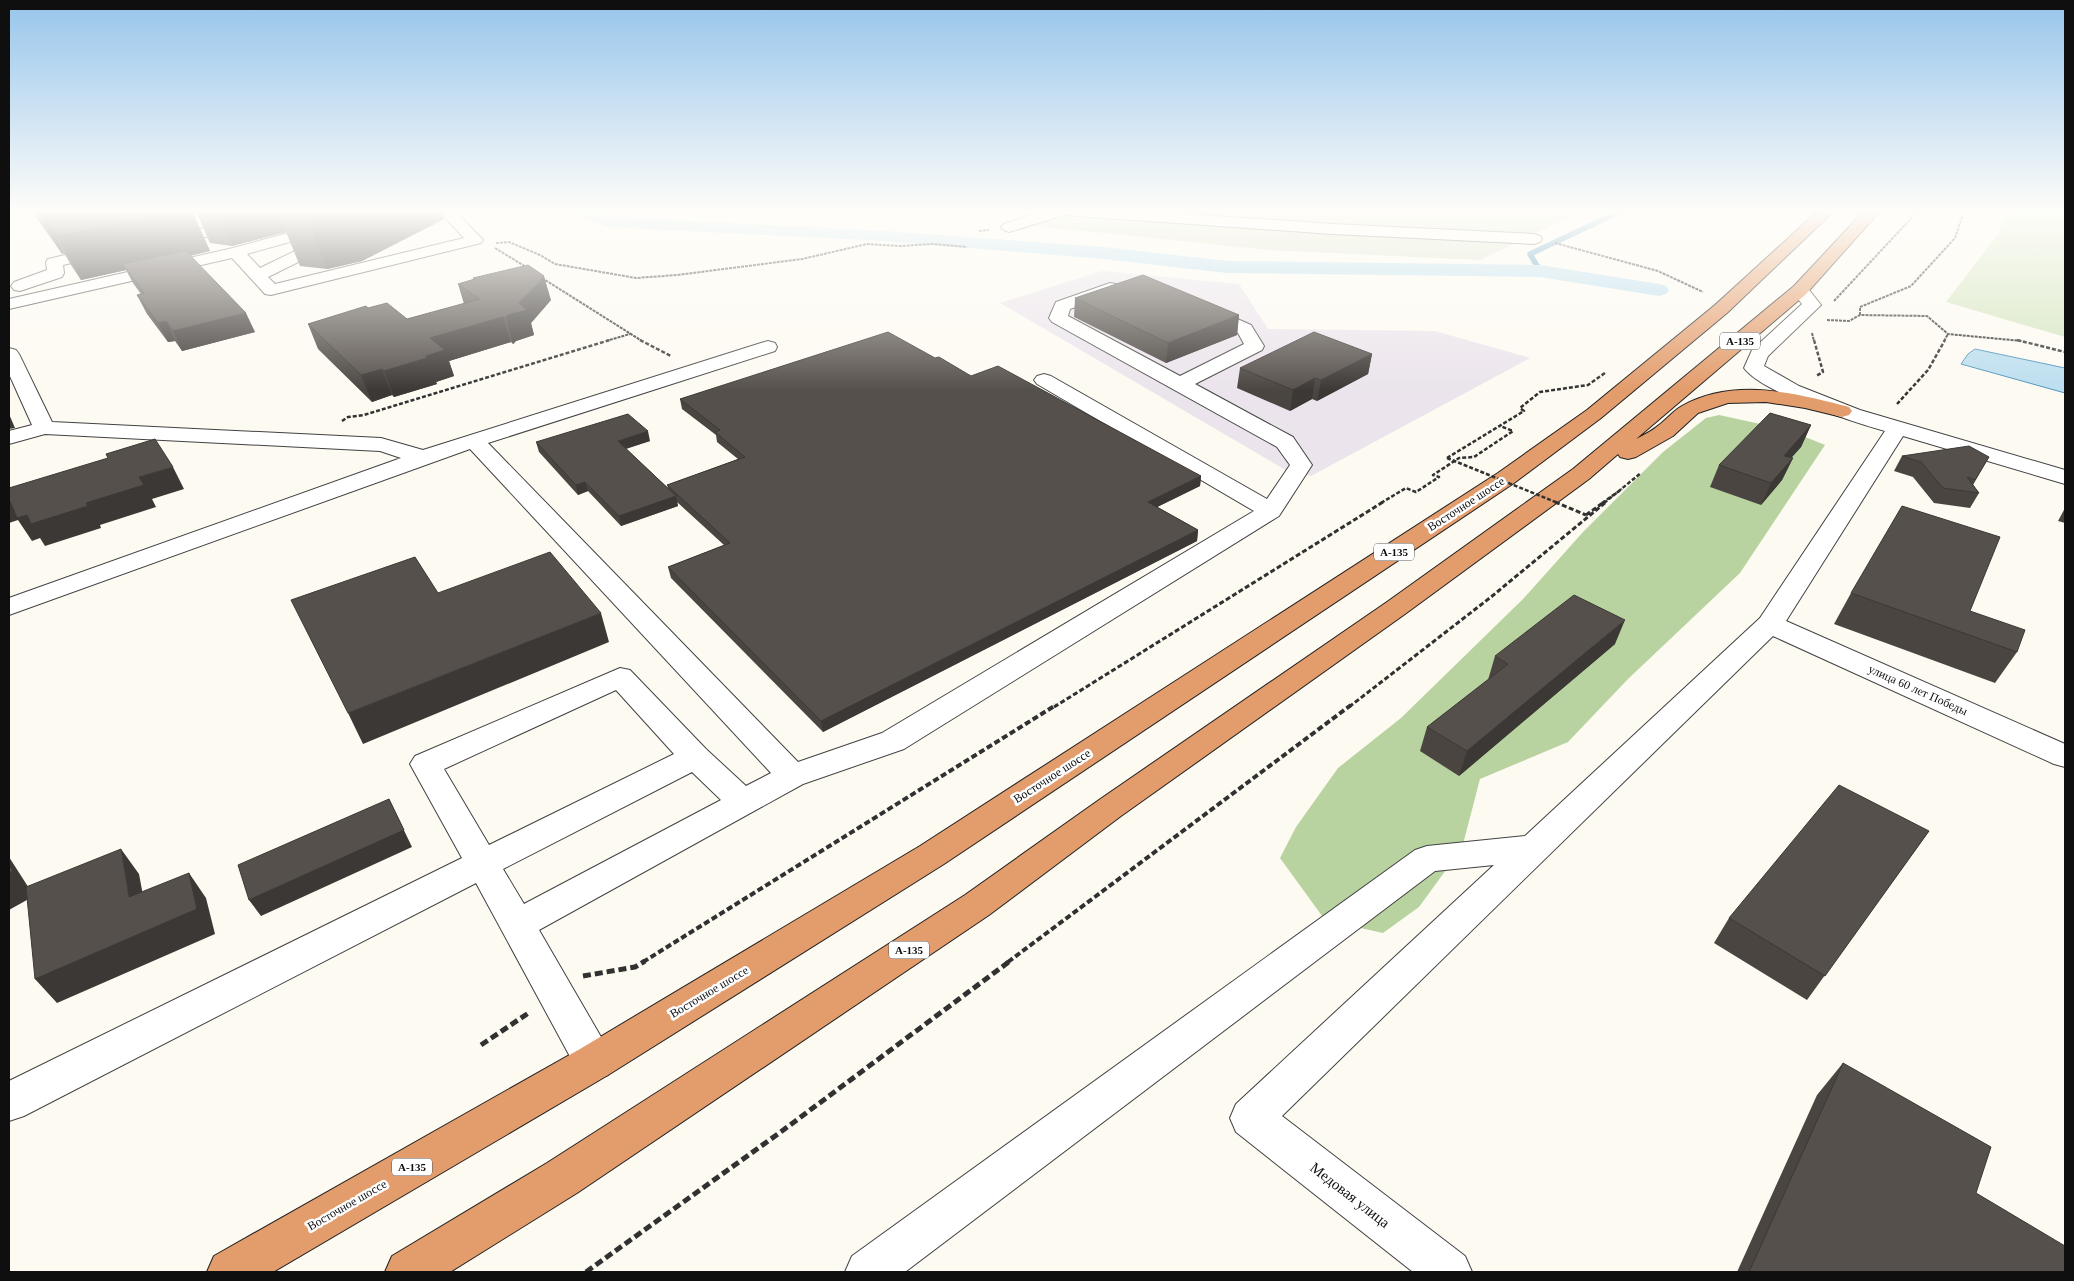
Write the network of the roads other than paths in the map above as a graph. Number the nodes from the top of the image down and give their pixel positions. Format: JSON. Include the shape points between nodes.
{"nodes":[{"id":1,"x":56,"y":271,"type":"edge"},
{"id":2,"x":154,"y":271,"type":"edge"},
{"id":3,"x":253,"y":271,"type":"edge"},
{"id":4,"x":269,"y":271,"type":"edge"},
{"id":5,"x":353,"y":271,"type":"edge"},
{"id":6,"x":1764,"y":271,"type":"edge"},
{"id":7,"x":1818,"y":271,"type":"edge"},
{"id":8,"x":258,"y":276,"type":"junction"},
{"id":9,"x":1129,"y":285,"type":"edge"},
{"id":10,"x":9,"y":289,"type":"edge"},
{"id":11,"x":1800,"y":290,"type":"junction"},
{"id":12,"x":9,"y":304,"type":"edge"},
{"id":13,"x":1192,"y":306,"type":"edge"},
{"id":14,"x":768,"y":347,"type":"dead end"},
{"id":15,"x":9,"y":354,"type":"edge"},
{"id":16,"x":1044,"y":380,"type":"dead end"},
{"id":17,"x":1180,"y":384,"type":"junction"},
{"id":18,"x":1842,"y":411,"type":"junction"},
{"id":19,"x":44,"y":428,"type":"junction"},
{"id":20,"x":1898,"y":428,"type":"junction"},
{"id":21,"x":9,"y":438,"type":"edge"},
{"id":22,"x":474,"y":441,"type":"junction"},
{"id":23,"x":423,"y":457,"type":"junction"},
{"id":24,"x":1598,"y":461,"type":"junction"},
{"id":25,"x":2065,"y":477,"type":"edge"},
{"id":26,"x":1271,"y":512,"type":"junction"},
{"id":27,"x":9,"y":607,"type":"edge"},
{"id":28,"x":1770,"y":624,"type":"junction"},
{"id":29,"x":2065,"y":756,"type":"edge"},
{"id":30,"x":695,"y":757,"type":"junction"},
{"id":31,"x":792,"y":776,"type":"junction"},
{"id":32,"x":744,"y":804,"type":"junction"},
{"id":33,"x":1535,"y":848,"type":"junction"},
{"id":34,"x":482,"y":864,"type":"junction"},
{"id":35,"x":517,"y":925,"type":"junction"},
{"id":36,"x":594,"y":1062,"type":"junction"},
{"id":37,"x":9,"y":1102,"type":"edge"},
{"id":38,"x":230,"y":1272,"type":"edge"},
{"id":39,"x":408,"y":1272,"type":"edge"},
{"id":40,"x":868,"y":1272,"type":"edge"},
{"id":41,"x":1449,"y":1272,"type":"edge"}],
"edges":[{"from":1,"to":10,"type":"street"},
{"from":2,"to":12,"type":"street"},
{"from":3,"to":8,"type":"street"},
{"from":4,"to":8,"type":"street"},
{"from":5,"to":8,"type":"street","via":[[271,290]]},
{"from":6,"to":36,"type":"highway","name":"Восточное шоссе","number":"А-135","via":[[1722,310],[1594,414],[1506,478],[932,855]]},
{"from":7,"to":11,"type":"highway","number":"А-135"},
{"from":9,"to":17,"type":"street","via":[[1120,285],[1062,306],[1058,318]]},
{"from":11,"to":18,"type":"street","via":[[1812,305],[1759,354],[1754,368],[1791,390]]},
{"from":11,"to":24,"type":"highway","number":"А-135"},
{"from":13,"to":17,"type":"street","via":[[1244,329],[1255,346]]},
{"from":14,"to":22,"type":"street"},
{"from":15,"to":19,"type":"street"},
{"from":16,"to":26,"type":"street"},
{"from":17,"to":26,"type":"street","via":[[1285,442],[1302,465]]},
{"from":18,"to":20,"type":"street"},
{"from":18,"to":24,"type":"highway","via":[[1800,400],[1734,396],[1690,409],[1665,430],[1628,452]]},
{"from":19,"to":21,"type":"street"},
{"from":19,"to":23,"type":"street","via":[[381,445]]},
{"from":20,"to":25,"type":"street"},
{"from":20,"to":28,"type":"street"},
{"from":22,"to":23,"type":"street"},
{"from":22,"to":31,"type":"street"},
{"from":23,"to":27,"type":"street"},
{"from":24,"to":39,"type":"highway","number":"А-135","via":[[977,905],[562,1178]]},
{"from":26,"to":31,"type":"street","via":[[893,741]]},
{"from":28,"to":29,"type":"street","name":"улица 60 лет Победы"},
{"from":28,"to":33,"type":"street"},
{"from":30,"to":32,"type":"street"},
{"from":30,"to":34,"type":"street"},
{"from":30,"to":34,"type":"street","via":[[620,677],[426,764]]},
{"from":31,"to":32,"type":"street"},
{"from":32,"to":35,"type":"street"},
{"from":33,"to":40,"type":"street","via":[[1427,859]]},
{"from":33,"to":41,"type":"street","name":"Медовая улица","via":[[1251,1118]]},
{"from":34,"to":35,"type":"street"},
{"from":34,"to":37,"type":"street"},
{"from":35,"to":36,"type":"street"},
{"from":36,"to":38,"type":"highway","name":"Восточное шоссе","number":"А-135"}]}
